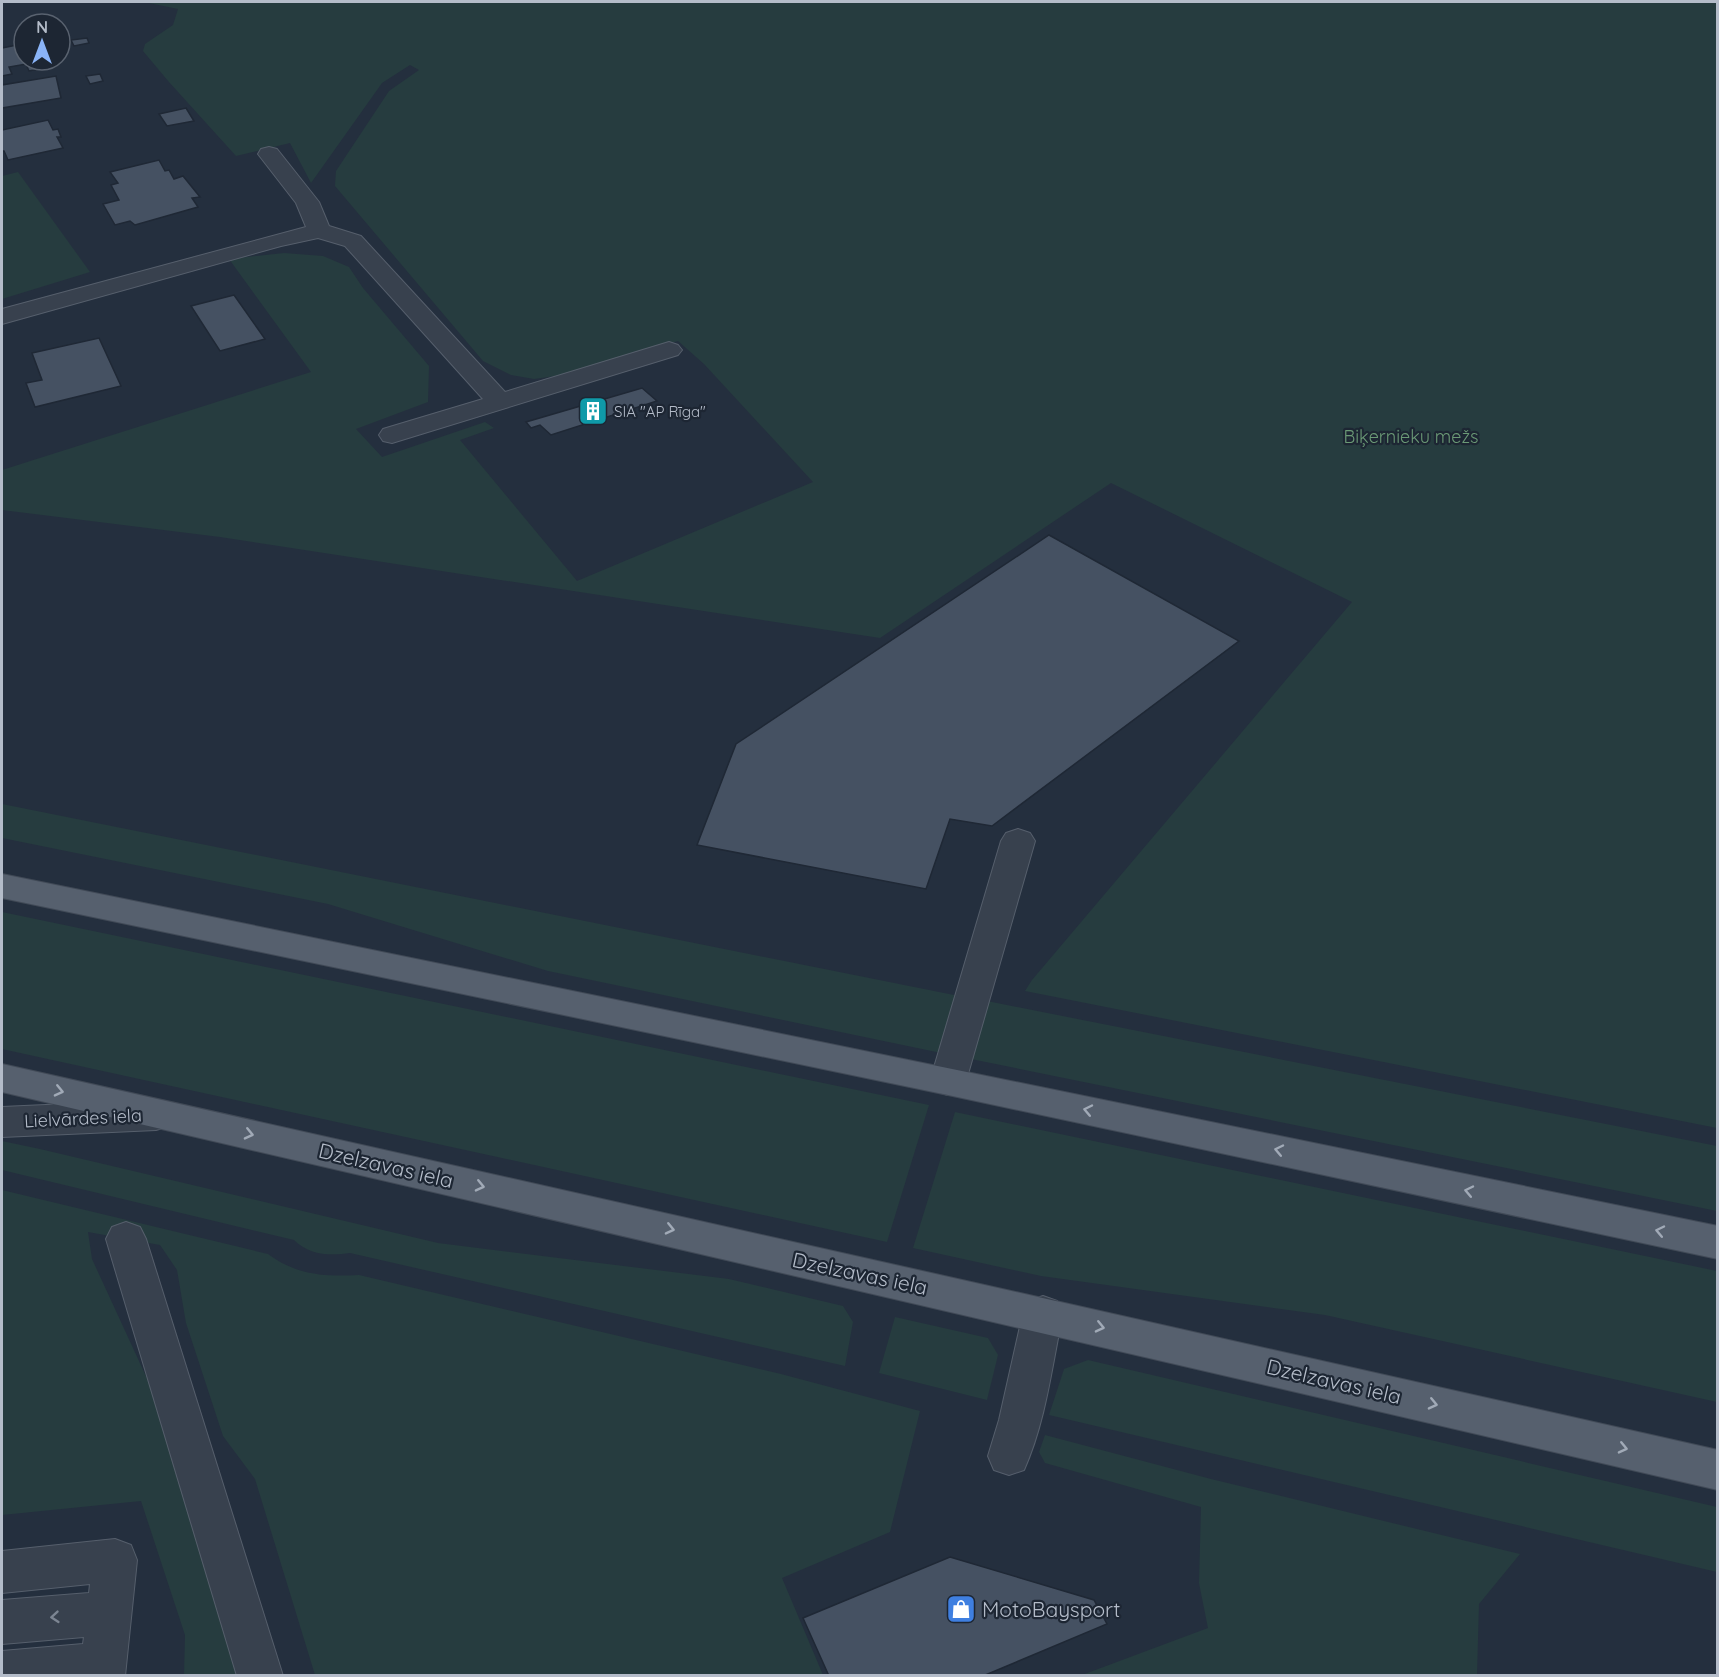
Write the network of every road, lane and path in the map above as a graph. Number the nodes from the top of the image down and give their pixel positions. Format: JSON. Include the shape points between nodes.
{"nodes":[{"id":1,"x":269,"y":154,"type":"dead end"},
{"id":2,"x":319,"y":231,"type":"junction"},
{"id":3,"x":2,"y":317,"type":"edge"},
{"id":4,"x":669,"y":350,"type":"dead end"},
{"id":5,"x":499,"y":401,"type":"junction"},
{"id":6,"x":392,"y":435,"type":"dead end"},
{"id":7,"x":1018,"y":841,"type":"dead end"},
{"id":8,"x":2,"y":873,"type":"edge"},
{"id":9,"x":2,"y":886,"type":"edge"},
{"id":10,"x":45,"y":895,"type":"junction"},
{"id":11,"x":2,"y":1078,"type":"edge"},
{"id":12,"x":948,"y":1081,"type":"junction"},
{"id":13,"x":165,"y":1115,"type":"junction"},
{"id":14,"x":2,"y":1122,"type":"edge"},
{"id":15,"x":126,"y":1239,"type":"dead end"},
{"id":16,"x":1718,"y":1243,"type":"edge"},
{"id":17,"x":1043,"y":1313,"type":"junction"},
{"id":18,"x":1009,"y":1456,"type":"dead end"},
{"id":19,"x":1718,"y":1470,"type":"edge"},
{"id":20,"x":2,"y":1572,"type":"edge"},
{"id":21,"x":108,"y":1613,"type":"junction"},
{"id":22,"x":2,"y":1622,"type":"edge"},
{"id":23,"x":102,"y":1670,"type":"edge"},
{"id":24,"x":2,"y":1673,"type":"edge"},
{"id":25,"x":260,"y":1676,"type":"edge"}],
"edges":[{"from":1,"to":2,"type":"street","via":[[307,202]]},
{"from":2,"to":3,"type":"street"},
{"from":2,"to":5,"type":"street","via":[[353,241]]},
{"from":4,"to":5,"type":"street"},
{"from":5,"to":6,"type":"street"},
{"from":7,"to":12,"type":"street"},
{"from":8,"to":10,"type":"street"},
{"from":9,"to":10,"type":"main road"},
{"from":10,"to":12,"type":"main road"},
{"from":11,"to":13,"type":"main road","name":"Dzelzavas iela","one_way":true},
{"from":16,"to":12,"type":"main road","one_way":true},
{"from":13,"to":14,"type":"street","name":"Lielvārdes iela"},
{"from":13,"to":17,"type":"main road","name":"Dzelzavas iela","one_way":true},
{"from":15,"to":25,"type":"street"},
{"from":17,"to":18,"type":"street"},
{"from":17,"to":19,"type":"main road","name":"Dzelzavas iela","one_way":true},
{"from":20,"to":21,"type":"street","via":[[115,1560]]},
{"from":21,"to":22,"type":"street","one_way":true},
{"from":21,"to":23,"type":"street"},
{"from":23,"to":24,"type":"street"}]}
